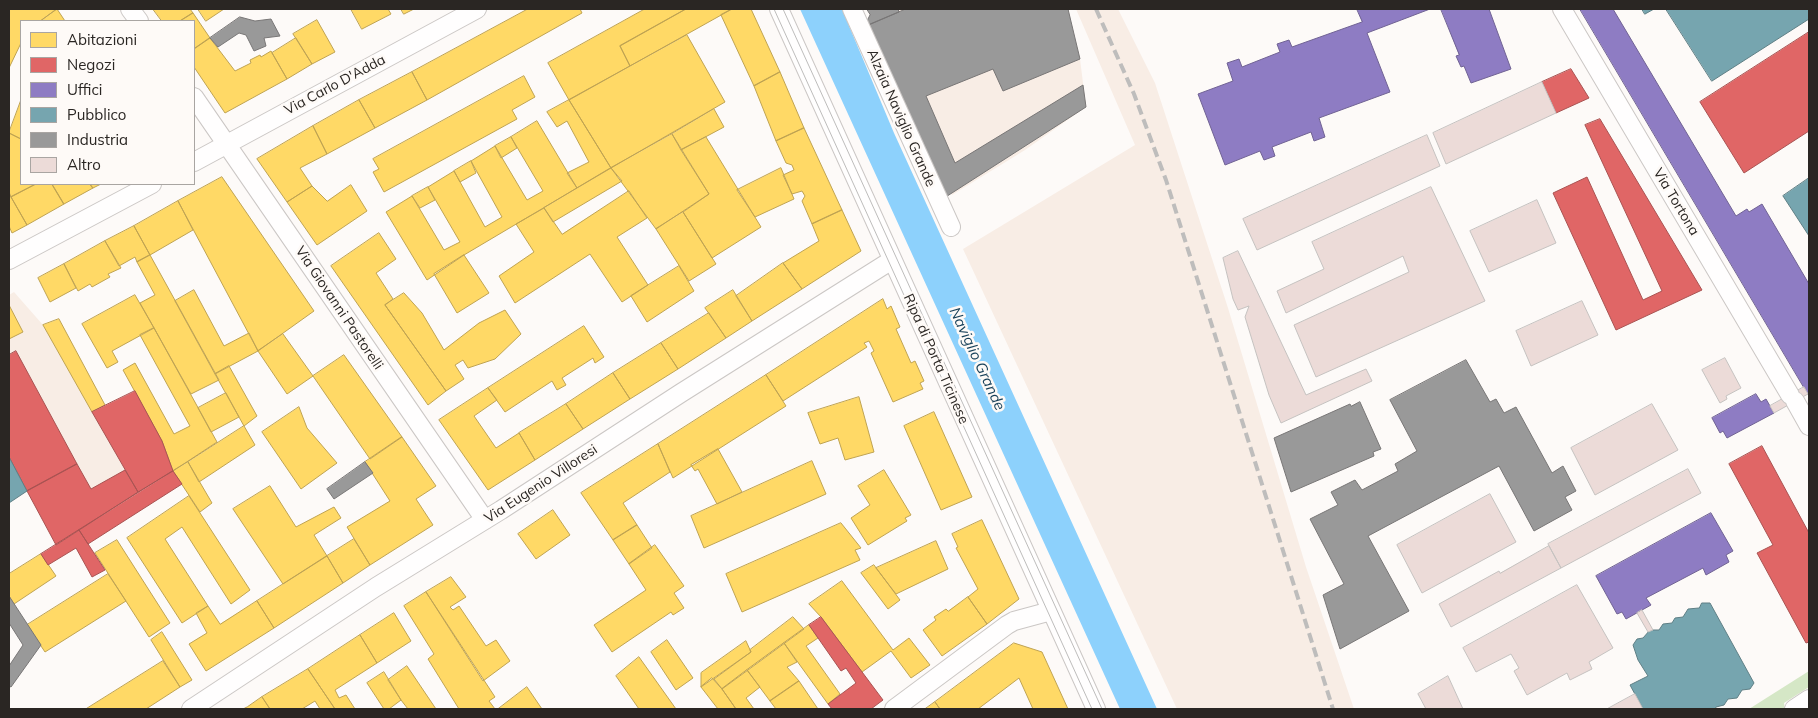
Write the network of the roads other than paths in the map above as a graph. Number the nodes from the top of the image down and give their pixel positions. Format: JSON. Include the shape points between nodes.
{"nodes":[{"id":1,"x":130,"y":9,"type":"edge"},
{"id":2,"x":477,"y":9,"type":"edge"},
{"id":3,"x":778,"y":9,"type":"edge"},
{"id":4,"x":852,"y":9,"type":"edge"},
{"id":5,"x":1562,"y":9,"type":"edge"},
{"id":6,"x":450,"y":15,"type":"edge"},
{"id":7,"x":138,"y":20,"type":"edge"},
{"id":8,"x":195,"y":97,"type":"edge"},
{"id":9,"x":226,"y":143,"type":"junction"},
{"id":10,"x":195,"y":161,"type":"edge"},
{"id":11,"x":150,"y":185,"type":"edge"},
{"id":12,"x":951,"y":227,"type":"dead end"},
{"id":13,"x":9,"y":260,"type":"edge"},
{"id":14,"x":892,"y":260,"type":"junction"},
{"id":15,"x":1809,"y":426,"type":"edge"},
{"id":16,"x":485,"y":520,"type":"junction"},
{"id":17,"x":1051,"y":611,"type":"junction"},
{"id":18,"x":1809,"y":699,"type":"edge"},
{"id":19,"x":191,"y":709,"type":"edge"},
{"id":20,"x":894,"y":709,"type":"edge"},
{"id":21,"x":1096,"y":709,"type":"edge"},
{"id":22,"x":1794,"y":709,"type":"edge"}],
"edges":[{"from":1,"to":7,"type":"street"},
{"from":2,"to":6,"type":"street","name":"Via Carlo D'Adda"},
{"from":3,"to":14,"type":"street","name":"Ripa di Porta Ticinese"},
{"from":4,"to":12,"type":"street","name":"Alzaia Naviglio Grande"},
{"from":5,"to":15,"type":"street","name":"Via Tortona"},
{"from":6,"to":9,"type":"street","name":"Via Carlo D'Adda"},
{"from":8,"to":9,"type":"street","name":"Via Giovanni Pastorelli"},
{"from":9,"to":10,"type":"street","name":"Via Carlo D'Adda"},
{"from":9,"to":16,"type":"street","name":"Via Giovanni Pastorelli"},
{"from":11,"to":13,"type":"street"},
{"from":14,"to":16,"type":"street","name":"Via Eugenio Villoresi"},
{"from":14,"to":17,"type":"street","name":"Ripa di Porta Ticinese"},
{"from":16,"to":19,"type":"street","name":"Via Eugenio Villoresi","via":[[376,587]]},
{"from":17,"to":20,"type":"street","via":[[1007,625]]},
{"from":17,"to":21,"type":"street","name":"Ripa di Porta Ticinese"},
{"from":18,"to":22,"type":"street"}]}
